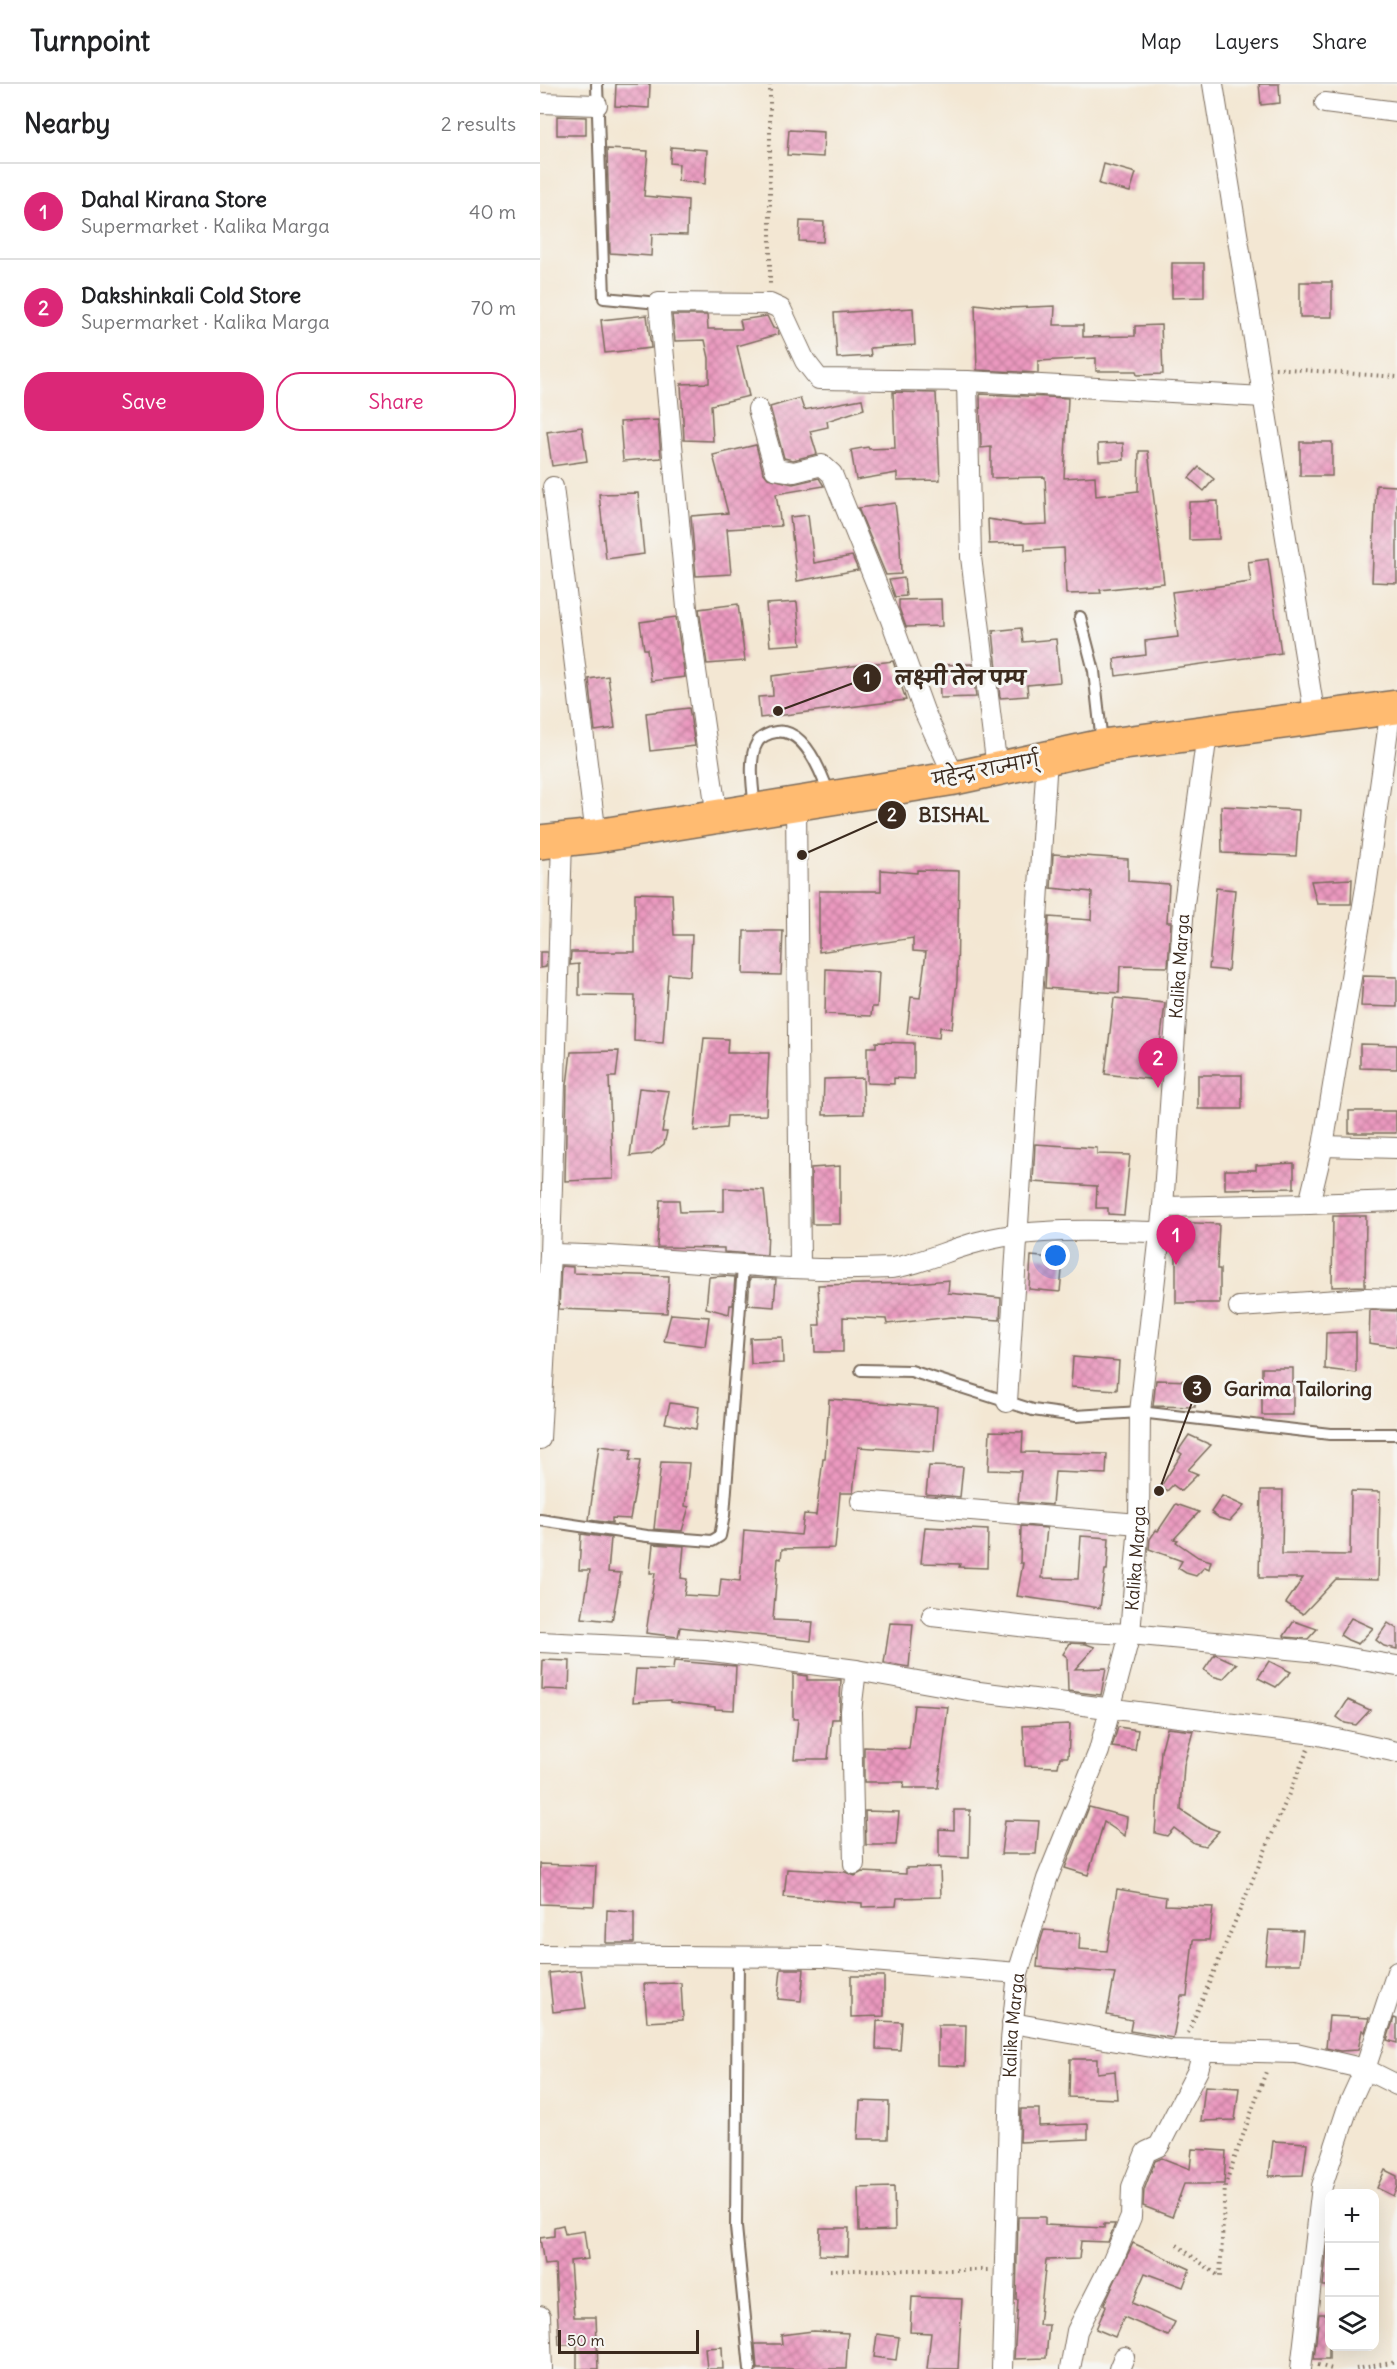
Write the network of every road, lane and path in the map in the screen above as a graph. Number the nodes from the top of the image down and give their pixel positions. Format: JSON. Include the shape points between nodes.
{"nodes":[{"id":1,"x":597,"y":84,"type":"edge"},
{"id":2,"x":770,"y":84,"type":"edge"},
{"id":3,"x":1213,"y":84,"type":"edge"},
{"id":4,"x":540,"y":103,"type":"edge"},
{"id":5,"x":1325,"y":103,"type":"dead end"},
{"id":6,"x":597,"y":105,"type":"junction"},
{"id":7,"x":1397,"y":112,"type":"edge"},
{"id":8,"x":659,"y":303,"type":"junction"},
{"id":9,"x":770,"y":304,"type":"junction"},
{"id":10,"x":1257,"y":367,"type":"junction"},
{"id":11,"x":1397,"y":377,"type":"edge"},
{"id":12,"x":967,"y":381,"type":"junction"},
{"id":13,"x":1264,"y":397,"type":"junction"},
{"id":14,"x":758,"y":409,"type":"dead end"},
{"id":15,"x":553,"y":487,"type":"dead end"},
{"id":16,"x":1080,"y":616,"type":"dead end"},
{"id":17,"x":1394,"y":708,"type":"edge"},
{"id":18,"x":1315,"y":718,"type":"junction"},
{"id":19,"x":1207,"y":734,"type":"junction"},
{"id":20,"x":1102,"y":746,"type":"junction"},
{"id":21,"x":1047,"y":758,"type":"junction"},
{"id":22,"x":997,"y":769,"type":"junction"},
{"id":23,"x":956,"y":778,"type":"junction"},
{"id":24,"x":830,"y":797,"type":"junction"},
{"id":25,"x":796,"y":803,"type":"junction"},
{"id":26,"x":755,"y":811,"type":"junction"},
{"id":27,"x":717,"y":817,"type":"junction"},
{"id":28,"x":596,"y":836,"type":"junction"},
{"id":29,"x":551,"y":840,"type":"edge"},
{"id":30,"x":1323,"y":1146,"type":"junction"},
{"id":31,"x":1397,"y":1148,"type":"edge"},
{"id":32,"x":1397,"y":1201,"type":"edge"},
{"id":33,"x":1309,"y":1204,"type":"junction"},
{"id":34,"x":1163,"y":1207,"type":"junction"},
{"id":35,"x":1159,"y":1232,"type":"junction"},
{"id":36,"x":1018,"y":1236,"type":"junction"},
{"id":37,"x":550,"y":1254,"type":"junction"},
{"id":38,"x":743,"y":1267,"type":"junction"},
{"id":39,"x":800,"y":1268,"type":"junction"},
{"id":40,"x":1397,"y":1299,"type":"edge"},
{"id":41,"x":1239,"y":1307,"type":"dead end"},
{"id":42,"x":861,"y":1370,"type":"dead end"},
{"id":43,"x":1007,"y":1402,"type":"junction"},
{"id":44,"x":1140,"y":1412,"type":"junction"},
{"id":45,"x":1397,"y":1434,"type":"edge"},
{"id":46,"x":540,"y":1439,"type":"edge"},
{"id":47,"x":861,"y":1501,"type":"dead end"},
{"id":48,"x":540,"y":1520,"type":"edge"},
{"id":49,"x":1139,"y":1524,"type":"junction"},
{"id":50,"x":932,"y":1616,"type":"dead end"},
{"id":51,"x":1130,"y":1634,"type":"junction"},
{"id":52,"x":540,"y":1642,"type":"edge"},
{"id":53,"x":1397,"y":1666,"type":"edge"},
{"id":54,"x":856,"y":1670,"type":"junction"},
{"id":55,"x":1111,"y":1708,"type":"junction"},
{"id":56,"x":1314,"y":1734,"type":"junction"},
{"id":57,"x":1397,"y":1752,"type":"edge"},
{"id":58,"x":854,"y":1864,"type":"dead end"},
{"id":59,"x":540,"y":1955,"type":"edge"},
{"id":60,"x":738,"y":1958,"type":"junction"},
{"id":61,"x":1397,"y":1972,"type":"edge"},
{"id":62,"x":1018,"y":1973,"type":"junction"},
{"id":63,"x":1012,"y":2023,"type":"junction"},
{"id":64,"x":1181,"y":2050,"type":"junction"},
{"id":65,"x":1203,"y":2051,"type":"junction"},
{"id":66,"x":1273,"y":2052,"type":"junction"},
{"id":67,"x":1365,"y":2069,"type":"junction"},
{"id":68,"x":1397,"y":2085,"type":"edge"},
{"id":69,"x":1177,"y":2245,"type":"dead end"},
{"id":70,"x":830,"y":2270,"type":"dead end"},
{"id":71,"x":1004,"y":2270,"type":"junction"},
{"id":72,"x":540,"y":2316,"type":"edge"},
{"id":73,"x":1397,"y":2362,"type":"edge"},
{"id":74,"x":542,"y":2369,"type":"edge"},
{"id":75,"x":750,"y":2369,"type":"edge"},
{"id":76,"x":1002,"y":2369,"type":"edge"},
{"id":77,"x":1070,"y":2369,"type":"edge"},
{"id":78,"x":1301,"y":2369,"type":"edge"},
{"id":79,"x":1356,"y":2369,"type":"edge"}],
"edges":[{"from":1,"to":6,"type":"lane"},
{"from":2,"to":9,"type":"path"},
{"from":3,"to":10,"type":"street"},
{"from":4,"to":6,"type":"street"},
{"from":5,"to":7,"type":"street"},
{"from":6,"to":8,"type":"lane","via":[[604,298]]},
{"from":8,"to":9,"type":"street"},
{"from":8,"to":27,"type":"street","via":[[687,608]]},
{"from":9,"to":12,"type":"street","via":[[781,309],[805,361],[819,378]]},
{"from":10,"to":11,"type":"path"},
{"from":10,"to":13,"type":"street"},
{"from":12,"to":13,"type":"street"},
{"from":12,"to":22,"type":"street","via":[[971,556]]},
{"from":13,"to":18,"type":"street"},
{"from":14,"to":23,"type":"street","via":[[775,469],[794,472],[822,465],[832,474],[924,711]]},
{"from":15,"to":28,"type":"street"},
{"from":16,"to":20,"type":"lane","via":[[1094,671]]},
{"from":17,"to":18,"type":"highway","name":"महेन्द्र राज्मार्ग्"},
{"from":17,"to":30,"type":"street"},
{"from":18,"to":19,"type":"highway","name":"महेन्द्र राज्मार्ग्"},
{"from":19,"to":20,"type":"highway","name":"महेन्द्र राज्मार्ग्"},
{"from":19,"to":34,"type":"street","name":"Kalika Marga","via":[[1184,904]]},
{"from":20,"to":21,"type":"highway","name":"महेन्द्र राज्मार्ग्"},
{"from":21,"to":22,"type":"highway","name":"महेन्द्र राज्मार्ग्"},
{"from":21,"to":36,"type":"street"},
{"from":22,"to":23,"type":"highway","name":"महेन्द्र राज्मार्ग्"},
{"from":23,"to":24,"type":"highway","name":"महेन्द्र राज्मार्ग्"},
{"from":24,"to":25,"type":"highway","name":"महेन्द्र राज्मार्ग्"},
{"from":24,"to":26,"type":"lane","via":[[820,768],[805,746],[779,731],[757,741],[755,747]]},
{"from":25,"to":26,"type":"highway","name":"महेन्द्र राज्मार्ग्"},
{"from":25,"to":39,"type":"street"},
{"from":26,"to":27,"type":"highway","name":"महेन्द्र राज्मार्ग्"},
{"from":27,"to":28,"type":"highway","name":"महेन्द्र राज्मार्ग्"},
{"from":28,"to":29,"type":"highway","name":"महेन्द्र राज्मार्ग्"},
{"from":29,"to":37,"type":"street"},
{"from":30,"to":31,"type":"street"},
{"from":30,"to":33,"type":"street"},
{"from":32,"to":33,"type":"street"},
{"from":33,"to":34,"type":"street"},
{"from":34,"to":35,"type":"street","name":"Kalika Marga"},
{"from":35,"to":36,"type":"street","via":[[1068,1230]]},
{"from":35,"to":44,"type":"street","name":"Kalika Marga"},
{"from":36,"to":39,"type":"street","via":[[983,1240],[895,1268]]},
{"from":36,"to":43,"type":"street"},
{"from":37,"to":38,"type":"street","via":[[596,1254]]},
{"from":37,"to":46,"type":"street"},
{"from":38,"to":39,"type":"street"},
{"from":38,"to":48,"type":"lane","via":[[720,1536],[712,1540],[647,1536]]},
{"from":40,"to":41,"type":"street"},
{"from":42,"to":43,"type":"lane","via":[[911,1371]]},
{"from":43,"to":44,"type":"lane","via":[[1076,1416]]},
{"from":44,"to":45,"type":"lane","via":[[1330,1434]]},
{"from":44,"to":49,"type":"street","name":"Kalika Marga"},
{"from":47,"to":49,"type":"street"},
{"from":49,"to":51,"type":"street","name":"Kalika Marga"},
{"from":50,"to":51,"type":"street","via":[[1063,1631]]},
{"from":51,"to":53,"type":"street","via":[[1309,1651]]},
{"from":51,"to":55,"type":"street","name":"Kalika Marga"},
{"from":52,"to":54,"type":"street","via":[[705,1650]]},
{"from":54,"to":55,"type":"street","via":[[980,1692]]},
{"from":54,"to":58,"type":"street","via":[[850,1711]]},
{"from":55,"to":56,"type":"street"},
{"from":55,"to":62,"type":"street","name":"Kalika Marga","via":[[1099,1751],[1047,1879]]},
{"from":56,"to":57,"type":"street"},
{"from":56,"to":64,"type":"path"},
{"from":59,"to":60,"type":"street"},
{"from":60,"to":62,"type":"street","via":[[824,1958]]},
{"from":60,"to":75,"type":"lane","via":[[736,2227]]},
{"from":61,"to":67,"type":"street"},
{"from":62,"to":63,"type":"street","name":"Kalika Marga"},
{"from":63,"to":64,"type":"street"},
{"from":63,"to":71,"type":"street","name":"Kalika Marga"},
{"from":64,"to":65,"type":"street"},
{"from":65,"to":66,"type":"street"},
{"from":65,"to":77,"type":"street","via":[[1198,2070],[1160,2146],[1146,2152],[1132,2187],[1131,2217],[1077,2331]]},
{"from":66,"to":67,"type":"street","via":[[1296,2053]]},
{"from":66,"to":69,"type":"path","via":[[1225,2185],[1220,2277]]},
{"from":67,"to":68,"type":"street"},
{"from":67,"to":78,"type":"street","via":[[1322,2186]]},
{"from":70,"to":71,"type":"path"},
{"from":71,"to":76,"type":"street","name":"Kalika Marga"},
{"from":72,"to":74,"type":"street"},
{"from":73,"to":79,"type":"path"}]}
